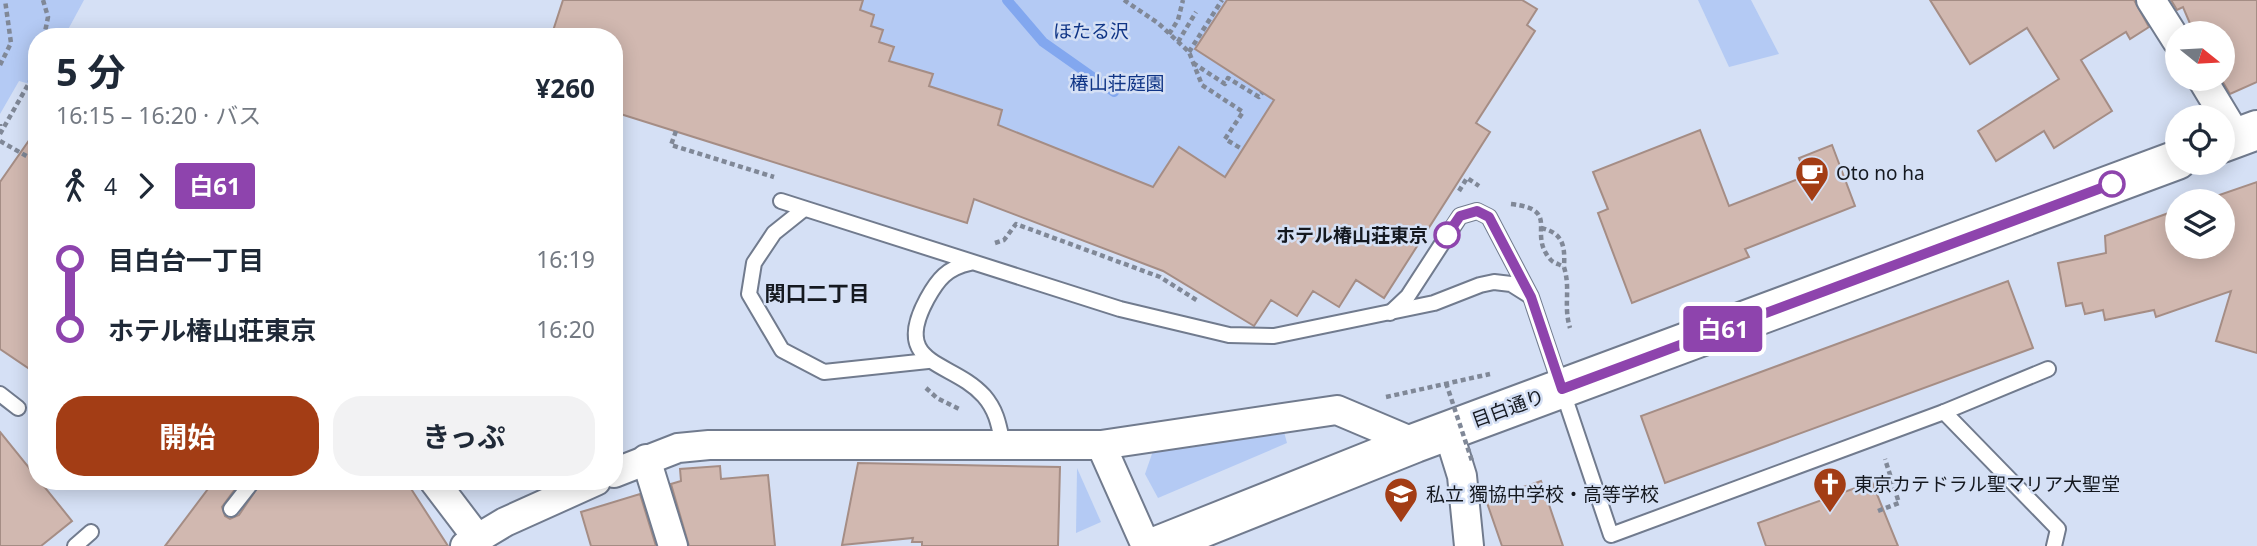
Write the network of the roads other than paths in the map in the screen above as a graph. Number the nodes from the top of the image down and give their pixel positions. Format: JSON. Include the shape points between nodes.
{"nodes":[{"id":1,"x":2151,"y":0,"type":"edge"},
{"id":2,"x":2165,"y":22,"type":"edge"},
{"id":3,"x":2210,"y":91,"type":"edge"},
{"id":4,"x":2239,"y":136,"type":"edge"},
{"id":5,"x":2165,"y":164,"type":"edge"},
{"id":6,"x":781,"y":201,"type":"dead end"},
{"id":7,"x":804,"y":209,"type":"junction"},
{"id":8,"x":972,"y":262,"type":"junction"},
{"id":9,"x":1531,"y":297,"type":"junction"},
{"id":10,"x":1390,"y":313,"type":"junction"},
{"id":11,"x":928,"y":361,"type":"junction"},
{"id":12,"x":2048,"y":369,"type":"dead end"},
{"id":13,"x":1562,"y":389,"type":"junction"},
{"id":14,"x":0,"y":394,"type":"edge"},
{"id":15,"x":18,"y":408,"type":"dead end"},
{"id":16,"x":1944,"y":412,"type":"junction"},
{"id":17,"x":1431,"y":437,"type":"junction"},
{"id":18,"x":1003,"y":445,"type":"junction"},
{"id":19,"x":1101,"y":445,"type":"junction"},
{"id":20,"x":646,"y":458,"type":"junction"},
{"id":21,"x":623,"y":469,"type":"edge"},
{"id":22,"x":246,"y":490,"type":"edge"},
{"id":23,"x":439,"y":490,"type":"edge"},
{"id":24,"x":576,"y":490,"type":"edge"},
{"id":25,"x":230,"y":509,"type":"dead end"},
{"id":26,"x":91,"y":532,"type":"dead end"},
{"id":27,"x":471,"y":542,"type":"edge"},
{"id":28,"x":75,"y":546,"type":"edge"},
{"id":29,"x":673,"y":546,"type":"edge"},
{"id":30,"x":1146,"y":546,"type":"edge"},
{"id":31,"x":1157,"y":546,"type":"edge"},
{"id":32,"x":1469,"y":546,"type":"edge"},
{"id":33,"x":2054,"y":546,"type":"edge"}],
"edges":[{"from":1,"to":2,"type":"street"},
{"from":3,"to":4,"type":"street"},
{"from":5,"to":13,"type":"main road","name":"目白通り"},
{"from":6,"to":7,"type":"lane"},
{"from":7,"to":8,"type":"lane"},
{"from":7,"to":11,"type":"lane","via":[[774,233],[754,263],[749,295],[782,350],[824,372]]},
{"from":8,"to":10,"type":"lane","via":[[1120,309],[1230,335],[1273,336]]},
{"from":8,"to":11,"type":"lane","via":[[954,267],[938,279],[919,313],[916,340]]},
{"from":9,"to":10,"type":"lane","via":[[1511,284],[1494,282]]},
{"from":9,"to":10,"type":"lane","via":[[1500,233],[1489,217],[1477,211],[1460,216],[1408,296]]},
{"from":9,"to":13,"type":"lane"},
{"from":11,"to":18,"type":"lane","via":[[983,395],[997,414]]},
{"from":12,"to":16,"type":"lane"},
{"from":13,"to":16,"type":"lane","via":[[1611,535]]},
{"from":13,"to":17,"type":"main road","name":"目白通り"},
{"from":14,"to":15,"type":"lane"},
{"from":16,"to":33,"type":"lane","via":[[2058,530]]},
{"from":17,"to":19,"type":"street","via":[[1337,410]]},
{"from":17,"to":31,"type":"main road","name":"目白通り"},
{"from":17,"to":32,"type":"street","via":[[1462,476]]},
{"from":18,"to":19,"type":"street"},
{"from":18,"to":20,"type":"street","via":[[709,445]]},
{"from":19,"to":30,"type":"street"},
{"from":20,"to":21,"type":"street"},
{"from":20,"to":29,"type":"street"},
{"from":22,"to":25,"type":"lane"},
{"from":23,"to":27,"type":"street"},
{"from":24,"to":27,"type":"street"},
{"from":26,"to":28,"type":"lane"}]}
